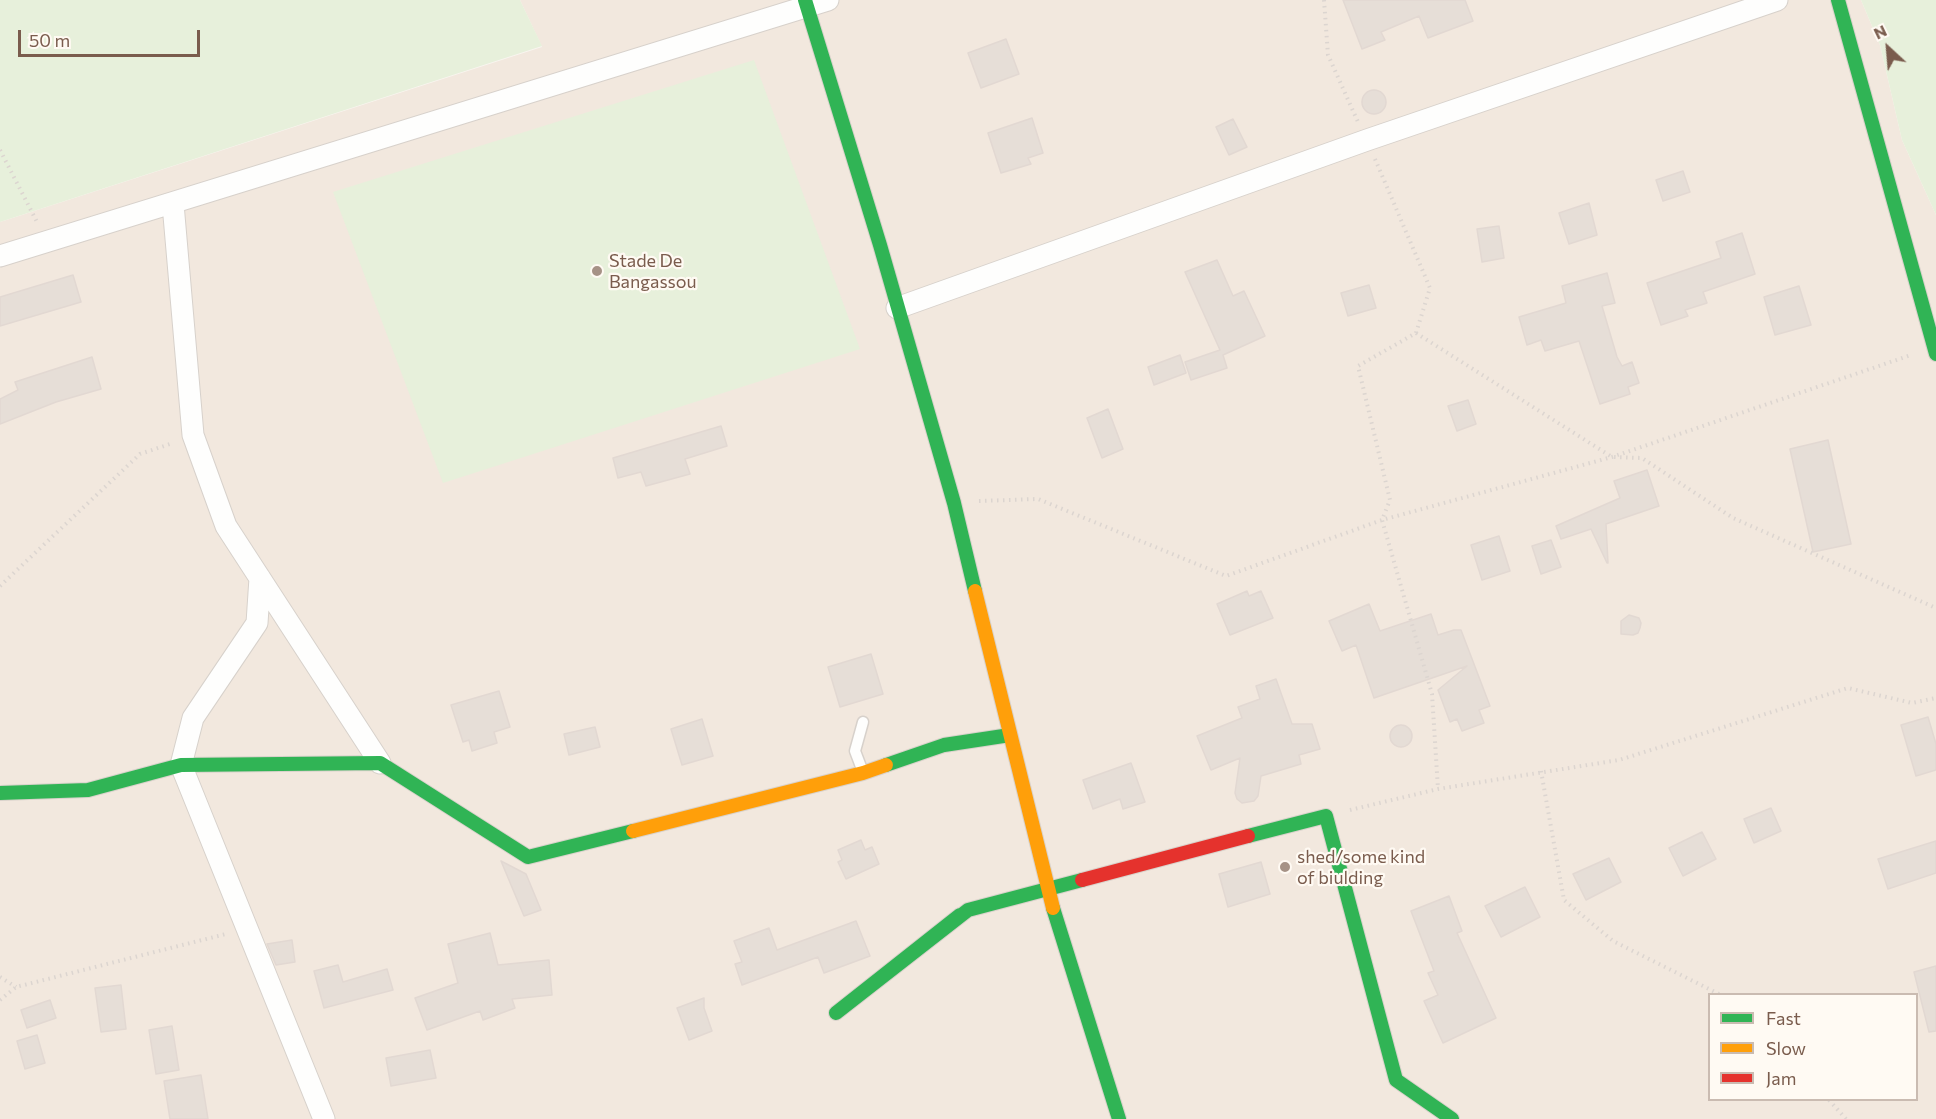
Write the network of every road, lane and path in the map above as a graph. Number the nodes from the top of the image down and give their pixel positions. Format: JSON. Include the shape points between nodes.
{"nodes":[{"id":1,"x":828,"y":0,"type":"edge"},
{"id":2,"x":1324,"y":0,"type":"edge"},
{"id":3,"x":1777,"y":0,"type":"edge"},
{"id":4,"x":1838,"y":0,"type":"edge"},
{"id":5,"x":806,"y":3,"type":"edge"},
{"id":6,"x":1367,"y":140,"type":"junction"},
{"id":7,"x":0,"y":150,"type":"edge"},
{"id":8,"x":173,"y":204,"type":"junction"},
{"id":9,"x":47,"y":242,"type":"junction"},
{"id":10,"x":0,"y":256,"type":"edge"},
{"id":11,"x":897,"y":308,"type":"junction"},
{"id":12,"x":1416,"y":333,"type":"junction"},
{"id":13,"x":1935,"y":351,"type":"edge"},
{"id":14,"x":193,"y":435,"type":"junction"},
{"id":15,"x":1612,"y":457,"type":"junction"},
{"id":16,"x":954,"y":503,"type":"junction"},
{"id":17,"x":1382,"y":520,"type":"junction"},
{"id":18,"x":260,"y":578,"type":"junction"},
{"id":19,"x":0,"y":586,"type":"edge"},
{"id":20,"x":1936,"y":608,"type":"edge"},
{"id":21,"x":1936,"y":698,"type":"edge"},
{"id":22,"x":862,"y":722,"type":"dead end"},
{"id":23,"x":1010,"y":735,"type":"junction"},
{"id":24,"x":380,"y":763,"type":"junction"},
{"id":25,"x":181,"y":765,"type":"junction"},
{"id":26,"x":1541,"y":771,"type":"junction"},
{"id":27,"x":863,"y":773,"type":"junction"},
{"id":28,"x":1438,"y":789,"type":"junction"},
{"id":29,"x":0,"y":793,"type":"edge"},
{"id":30,"x":1326,"y":816,"type":"junction"},
{"id":31,"x":1047,"y":890,"type":"junction"},
{"id":32,"x":960,"y":915,"type":"dead end"},
{"id":33,"x":247,"y":928,"type":"junction"},
{"id":34,"x":0,"y":976,"type":"edge"},
{"id":35,"x":16,"y":987,"type":"junction"},
{"id":36,"x":1717,"y":993,"type":"edge"},
{"id":37,"x":0,"y":1000,"type":"edge"},
{"id":38,"x":1830,"y":1101,"type":"edge"},
{"id":39,"x":324,"y":1119,"type":"edge"},
{"id":40,"x":1119,"y":1119,"type":"edge"},
{"id":41,"x":1452,"y":1119,"type":"edge"},
{"id":42,"x":1846,"y":1119,"type":"edge"}],
"edges":[{"from":1,"to":5,"type":"street"},
{"from":2,"to":6,"type":"path","via":[[1328,55]]},
{"from":3,"to":6,"type":"street"},
{"from":4,"to":13,"type":"street"},
{"from":5,"to":8,"type":"street"},
{"from":5,"to":11,"type":"street"},
{"from":6,"to":11,"type":"street"},
{"from":6,"to":12,"type":"path","via":[[1430,288]]},
{"from":7,"to":9,"type":"path"},
{"from":8,"to":9,"type":"street"},
{"from":8,"to":14,"type":"street"},
{"from":9,"to":10,"type":"street"},
{"from":11,"to":16,"type":"street"},
{"from":12,"to":15,"type":"path"},
{"from":12,"to":17,"type":"path","via":[[1358,366],[1390,500]]},
{"from":13,"to":15,"type":"path"},
{"from":14,"to":18,"type":"street","via":[[226,526]]},
{"from":14,"to":19,"type":"path","via":[[140,454]]},
{"from":15,"to":17,"type":"path"},
{"from":15,"to":20,"type":"path","via":[[1642,458],[1733,518]]},
{"from":16,"to":17,"type":"path","via":[[1038,499],[1226,576]]},
{"from":16,"to":23,"type":"street"},
{"from":17,"to":28,"type":"path","via":[[1432,694]]},
{"from":18,"to":24,"type":"street"},
{"from":18,"to":25,"type":"street","via":[[257,623],[193,718]]},
{"from":21,"to":26,"type":"path","via":[[1912,703],[1848,688],[1619,760]]},
{"from":22,"to":27,"type":"lane","via":[[855,751]]},
{"from":23,"to":27,"type":"street","via":[[944,745]]},
{"from":23,"to":31,"type":"street"},
{"from":24,"to":25,"type":"street"},
{"from":24,"to":27,"type":"street","via":[[528,856]]},
{"from":25,"to":29,"type":"street","via":[[88,789]]},
{"from":25,"to":33,"type":"street"},
{"from":26,"to":28,"type":"path"},
{"from":26,"to":36,"type":"path","via":[[1564,900],[1613,941]]},
{"from":28,"to":30,"type":"path"},
{"from":30,"to":31,"type":"street"},
{"from":30,"to":41,"type":"street","via":[[1396,1080]]},
{"from":31,"to":32,"type":"street","via":[[968,910],[836,1013]]},
{"from":31,"to":40,"type":"street"},
{"from":33,"to":35,"type":"path"},
{"from":33,"to":39,"type":"street"},
{"from":34,"to":35,"type":"path"},
{"from":35,"to":37,"type":"path"},
{"from":38,"to":42,"type":"path"}]}
